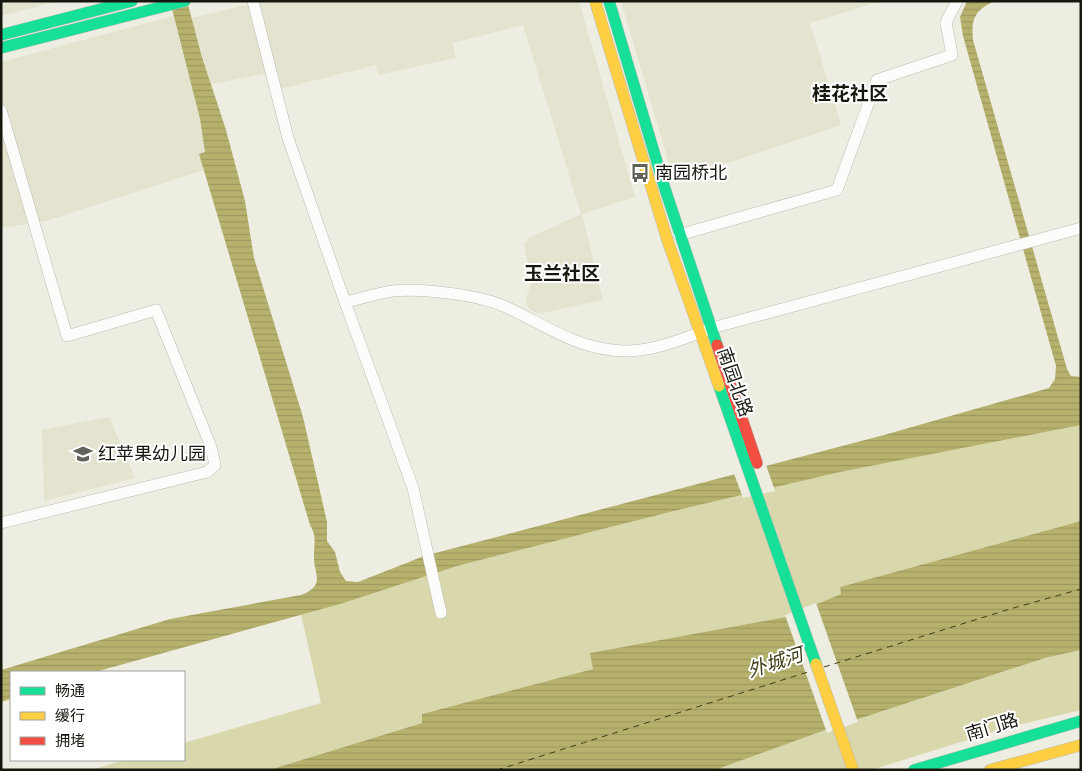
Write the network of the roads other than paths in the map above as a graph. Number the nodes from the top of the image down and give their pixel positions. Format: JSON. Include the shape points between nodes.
{"nodes":[{"id":1,"x":184,"y":1,"type":"edge"},
{"id":2,"x":253,"y":1,"type":"edge"},
{"id":3,"x":595,"y":1,"type":"edge"},
{"id":4,"x":609,"y":1,"type":"edge"},
{"id":5,"x":957,"y":1,"type":"edge"},
{"id":6,"x":129,"y":2,"type":"edge"},
{"id":7,"x":133,"y":14,"type":"junction"},
{"id":8,"x":1,"y":35,"type":"edge"},
{"id":9,"x":1,"y":48,"type":"edge"},
{"id":10,"x":1,"y":110,"type":"edge"},
{"id":11,"x":1081,"y":228,"type":"edge"},
{"id":12,"x":679,"y":235,"type":"junction"},
{"id":13,"x":345,"y":302,"type":"junction"},
{"id":14,"x":712,"y":328,"type":"junction"},
{"id":15,"x":699,"y":333,"type":"junction"},
{"id":16,"x":747,"y":450,"type":"junction"},
{"id":17,"x":1,"y":523,"type":"edge"},
{"id":18,"x":441,"y":613,"type":"dead end"},
{"id":19,"x":1081,"y":721,"type":"edge"},
{"id":20,"x":1081,"y":745,"type":"edge"},
{"id":21,"x":922,"y":769,"type":"edge"},
{"id":22,"x":853,"y":770,"type":"edge"},
{"id":23,"x":864,"y":770,"type":"edge"},
{"id":24,"x":990,"y":770,"type":"edge"}],
"edges":[{"from":1,"to":7,"type":"main road"},
{"from":2,"to":13,"type":"street","via":[[288,138]]},
{"from":3,"to":15,"type":"main road","name":"南园北路","via":[[652,193]]},
{"from":4,"to":12,"type":"main road","name":"南园北路"},
{"from":5,"to":12,"type":"street","via":[[946,22],[952,55],[877,80],[837,190]]},
{"from":6,"to":7,"type":"main road"},
{"from":6,"to":8,"type":"main road"},
{"from":7,"to":9,"type":"main road"},
{"from":10,"to":17,"type":"street","via":[[67,336],[156,310],[215,465],[206,472]]},
{"from":11,"to":14,"type":"street"},
{"from":12,"to":14,"type":"main road","name":"南园北路"},
{"from":13,"to":15,"type":"street","via":[[393,291],[464,296],[505,306],[546,329],[586,345],[613,351],[652,348]]},
{"from":13,"to":18,"type":"street","via":[[413,488]]},
{"from":14,"to":15,"type":"street"},
{"from":14,"to":16,"type":"main road","name":"南园北路"},
{"from":15,"to":16,"type":"main road","name":"南园北路"},
{"from":16,"to":22,"type":"main road","name":"南园北路"},
{"from":16,"to":23,"type":"main road","name":"南园北路"},
{"from":19,"to":21,"type":"main road","name":"南门路"},
{"from":20,"to":24,"type":"main road"}]}
